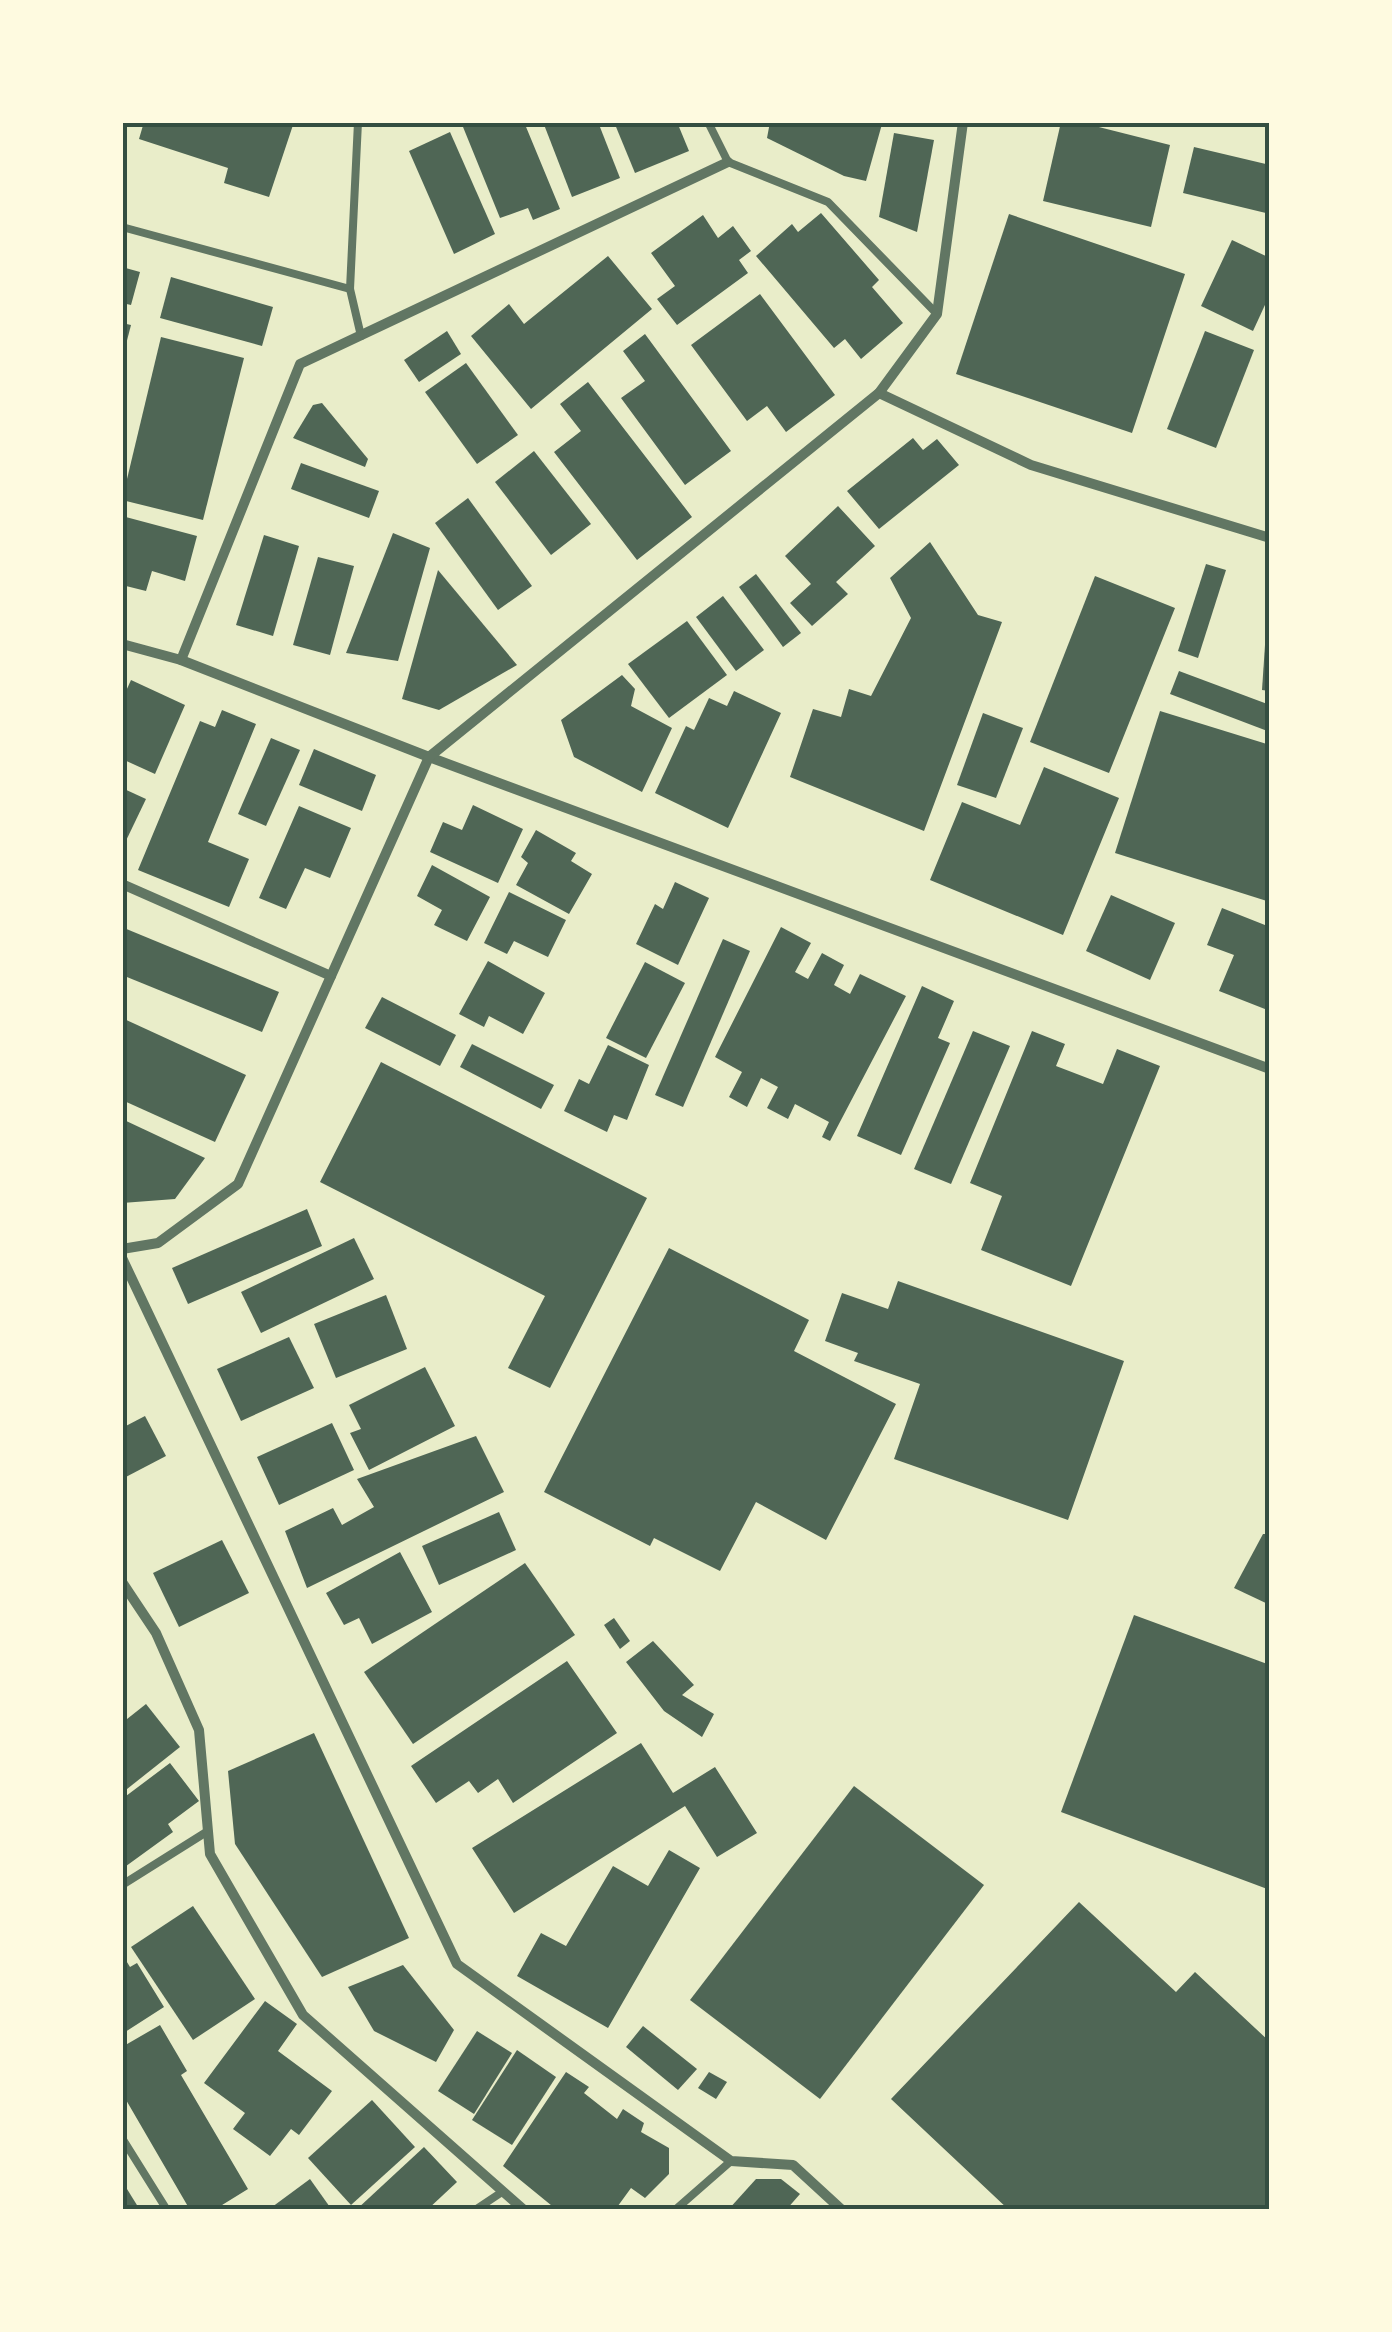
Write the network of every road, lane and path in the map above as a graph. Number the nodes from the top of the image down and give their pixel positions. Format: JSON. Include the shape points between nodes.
{"nodes":[{"id":1,"x":358,"y":122,"type":"edge"},
{"id":2,"x":708,"y":122,"type":"edge"},
{"id":3,"x":963,"y":122,"type":"edge"},
{"id":4,"x":728,"y":162,"type":"junction"},
{"id":5,"x":122,"y":227,"type":"edge"},
{"id":6,"x":350,"y":289,"type":"junction"},
{"id":7,"x":937,"y":314,"type":"junction"},
{"id":8,"x":361,"y":337,"type":"junction"},
{"id":9,"x":880,"y":393,"type":"junction"},
{"id":10,"x":1270,"y":538,"type":"edge"},
{"id":11,"x":122,"y":644,"type":"edge"},
{"id":12,"x":181,"y":660,"type":"junction"},
{"id":13,"x":429,"y":757,"type":"junction"},
{"id":14,"x":122,"y":884,"type":"edge"},
{"id":15,"x":331,"y":976,"type":"junction"},
{"id":16,"x":1270,"y":1069,"type":"edge"},
{"id":17,"x":122,"y":1250,"type":"edge"},
{"id":18,"x":122,"y":1258,"type":"edge"},
{"id":19,"x":122,"y":1582,"type":"edge"},
{"id":20,"x":208,"y":1831,"type":"junction"},
{"id":21,"x":122,"y":1885,"type":"edge"},
{"id":22,"x":122,"y":2138,"type":"edge"},
{"id":23,"x":732,"y":2161,"type":"junction"},
{"id":24,"x":502,"y":2192,"type":"junction"},
{"id":25,"x":167,"y":2210,"type":"edge"},
{"id":26,"x":475,"y":2210,"type":"edge"},
{"id":27,"x":524,"y":2210,"type":"edge"},
{"id":28,"x":675,"y":2210,"type":"edge"},
{"id":29,"x":842,"y":2210,"type":"edge"}],
"edges":[{"from":1,"to":6,"type":"lane"},
{"from":2,"to":4,"type":"lane"},
{"from":3,"to":7,"type":"street"},
{"from":4,"to":7,"type":"lane","via":[[828,202]]},
{"from":4,"to":8,"type":"street"},
{"from":5,"to":6,"type":"lane"},
{"from":6,"to":8,"type":"lane"},
{"from":7,"to":9,"type":"street"},
{"from":8,"to":12,"type":"street","via":[[300,364]]},
{"from":9,"to":10,"type":"street","via":[[1031,465]]},
{"from":9,"to":13,"type":"street"},
{"from":11,"to":12,"type":"street"},
{"from":12,"to":13,"type":"street"},
{"from":13,"to":15,"type":"street"},
{"from":13,"to":16,"type":"street"},
{"from":14,"to":15,"type":"street"},
{"from":15,"to":17,"type":"street","via":[[238,1184],[158,1242]]},
{"from":18,"to":23,"type":"street","via":[[457,1964]]},
{"from":19,"to":20,"type":"street","via":[[156,1633],[199,1730]]},
{"from":20,"to":21,"type":"lane"},
{"from":20,"to":24,"type":"street","via":[[210,1854],[303,2014]]},
{"from":22,"to":25,"type":"lane"},
{"from":23,"to":28,"type":"lane"},
{"from":23,"to":29,"type":"street","via":[[793,2165]]},
{"from":24,"to":26,"type":"lane"},
{"from":24,"to":27,"type":"street"}]}
